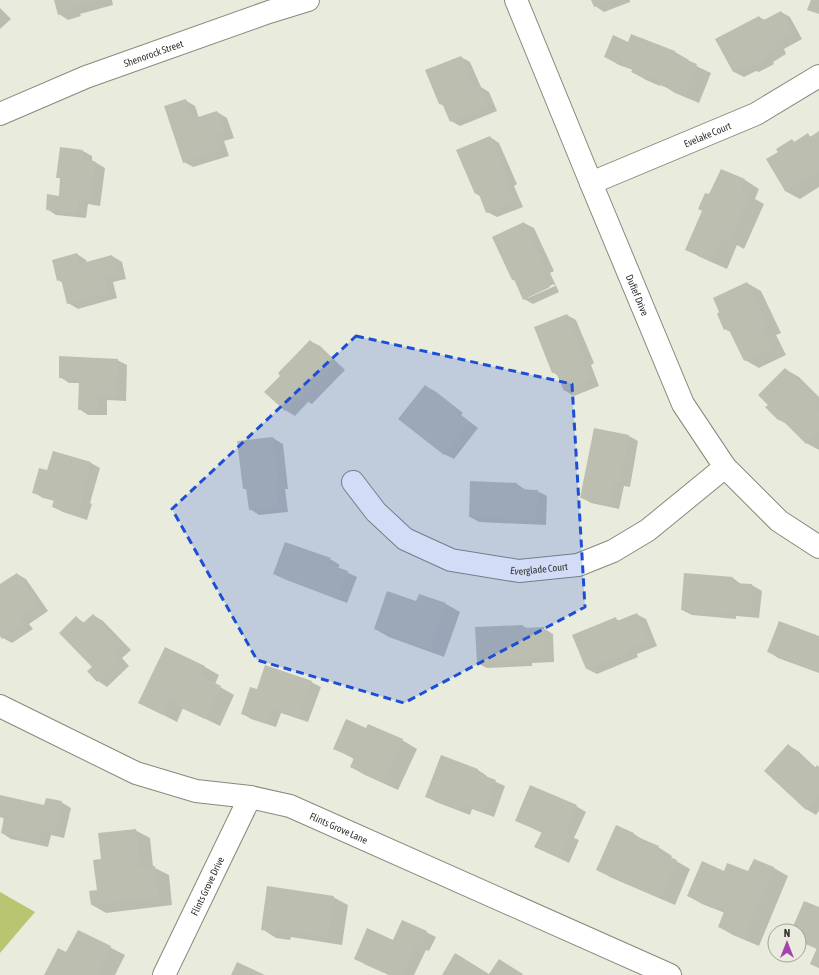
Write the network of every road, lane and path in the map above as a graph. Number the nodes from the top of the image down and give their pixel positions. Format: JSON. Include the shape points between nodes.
{"nodes":[{"id":1,"x":308,"y":0,"type":"edge"},
{"id":2,"x":516,"y":0,"type":"edge"},
{"id":3,"x":267,"y":6,"type":"edge"},
{"id":4,"x":819,"y":76,"type":"edge"},
{"id":5,"x":0,"y":114,"type":"edge"},
{"id":6,"x":591,"y":183,"type":"junction"},
{"id":7,"x":725,"y":467,"type":"junction"},
{"id":8,"x":353,"y":482,"type":"dead end"},
{"id":9,"x":819,"y":547,"type":"edge"},
{"id":10,"x":0,"y":706,"type":"edge"},
{"id":11,"x":250,"y":797,"type":"junction"},
{"id":12,"x":164,"y":975,"type":"edge"},
{"id":13,"x":670,"y":975,"type":"edge"}],
"edges":[{"from":1,"to":3,"type":"street","name":"Shenorock Street"},
{"from":2,"to":6,"type":"street","name":"Dufief Drive"},
{"from":3,"to":5,"type":"street","name":"Shenorock Street","via":[[86,77]]},
{"from":4,"to":6,"type":"street","name":"Evelake Court","via":[[756,114]]},
{"from":6,"to":7,"type":"street","name":"Dufief Drive","via":[[683,404]]},
{"from":7,"to":8,"type":"street","name":"Everglade Court","via":[[648,530],[613,551],[578,565],[519,571],[451,560],[405,539],[376,512]]},
{"from":7,"to":9,"type":"street","name":"Dufief Drive","via":[[779,521]]},
{"from":10,"to":11,"type":"street","name":"Flints Grove Lane","via":[[136,773],[196,791]]},
{"from":11,"to":12,"type":"street","name":"Flints Grove Drive"},
{"from":11,"to":13,"type":"street","name":"Flints Grove Lane","via":[[290,806]]}]}
